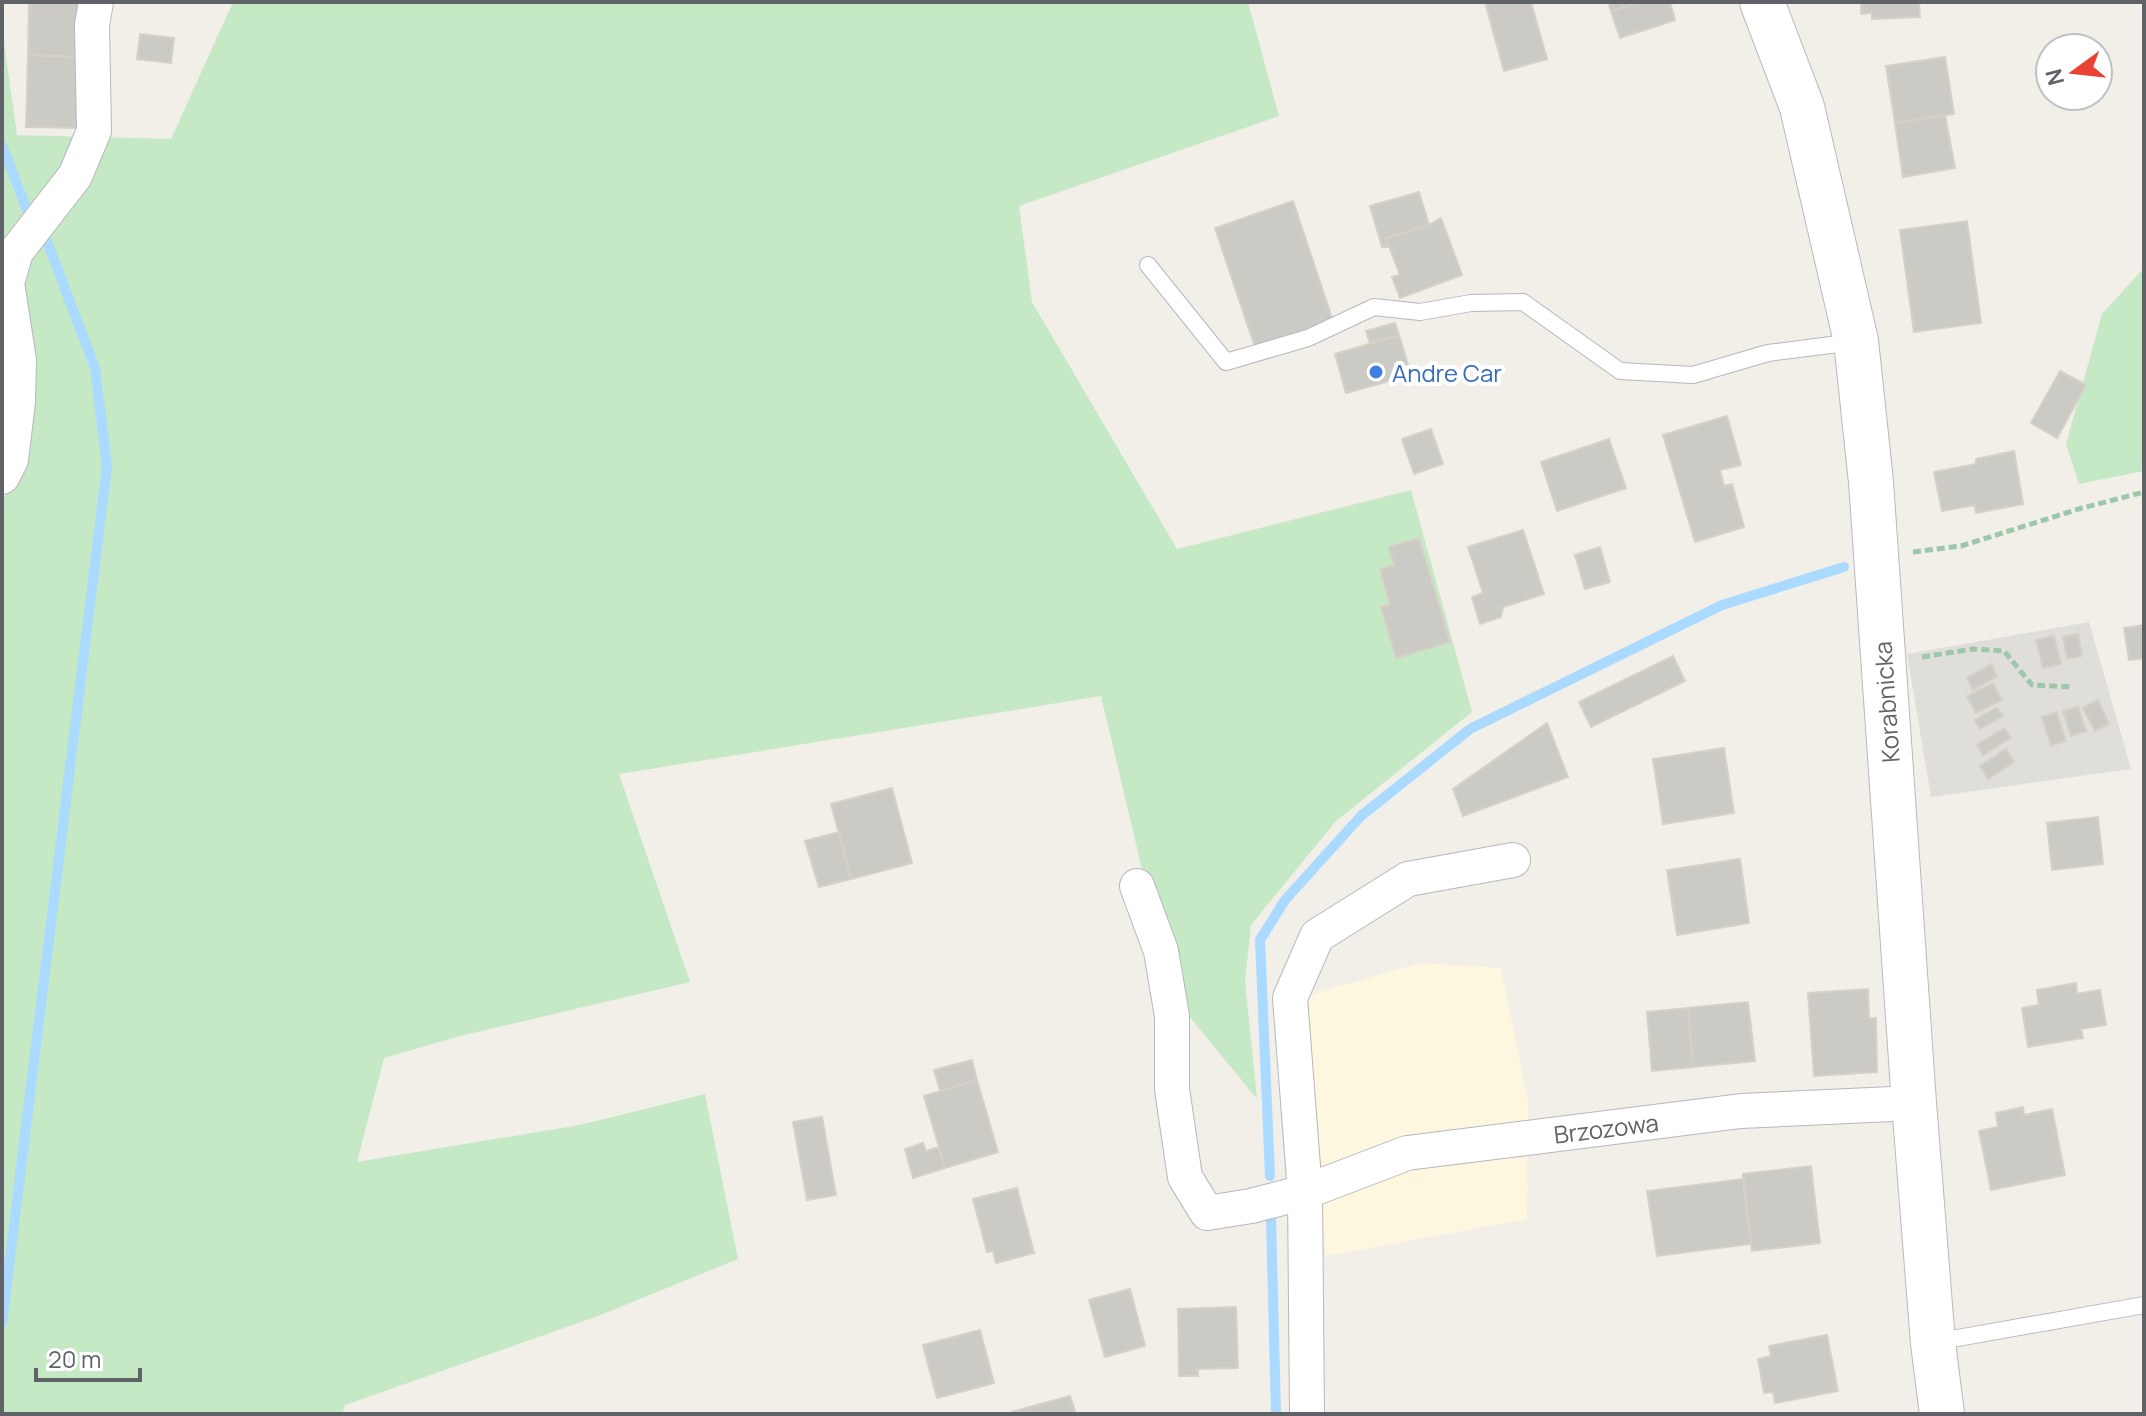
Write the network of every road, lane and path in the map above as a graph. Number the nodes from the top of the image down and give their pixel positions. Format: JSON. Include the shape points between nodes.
{"nodes":[{"id":1,"x":96,"y":2,"type":"edge"},
{"id":2,"x":1762,"y":2,"type":"edge"},
{"id":3,"x":1148,"y":265,"type":"dead end"},
{"id":4,"x":1856,"y":341,"type":"junction"},
{"id":5,"x":2,"y":477,"type":"edge"},
{"id":6,"x":2144,"y":492,"type":"edge"},
{"id":7,"x":1877,"y":556,"type":"junction"},
{"id":8,"x":1884,"y":664,"type":"junction"},
{"id":9,"x":2073,"y":687,"type":"dead end"},
{"id":10,"x":1513,"y":860,"type":"dead end"},
{"id":11,"x":1137,"y":886,"type":"dead end"},
{"id":12,"x":1914,"y":1103,"type":"junction"},
{"id":13,"x":1305,"y":1192,"type":"junction"},
{"id":14,"x":2144,"y":1305,"type":"edge"},
{"id":15,"x":1933,"y":1343,"type":"junction"},
{"id":16,"x":1307,"y":1414,"type":"edge"},
{"id":17,"x":1942,"y":1414,"type":"edge"}],
"edges":[{"from":1,"to":5,"type":"street","via":[[94,131],[75,176],[16,252],[7,283],[19,360],[18,402],[11,460]]},
{"from":2,"to":4,"type":"street","name":"Korabnicka","via":[[1802,107]]},
{"from":3,"to":4,"type":"lane","via":[[1226,362],[1308,338],[1374,307],[1420,312],[1471,303],[1523,302],[1620,371],[1693,375],[1768,353]]},
{"from":4,"to":7,"type":"street","name":"Korabnicka"},
{"from":6,"to":7,"type":"path","via":[[1961,546]]},
{"from":7,"to":8,"type":"street","name":"Korabnicka"},
{"from":8,"to":9,"type":"path","via":[[1973,649],[2004,651],[2032,685]]},
{"from":8,"to":12,"type":"street","name":"Korabnicka"},
{"from":10,"to":13,"type":"street","via":[[1408,879],[1317,936],[1290,998]]},
{"from":11,"to":13,"type":"street","name":"Brzozowa","via":[[1161,951],[1172,1016],[1172,1089],[1185,1177],[1207,1213]]},
{"from":12,"to":13,"type":"street","name":"Brzozowa","via":[[1741,1111],[1407,1153]]},
{"from":12,"to":15,"type":"street","name":"Korabnicka"},
{"from":13,"to":16,"type":"street"},
{"from":14,"to":15,"type":"lane"},
{"from":15,"to":17,"type":"street","name":"Korabnicka"}]}
